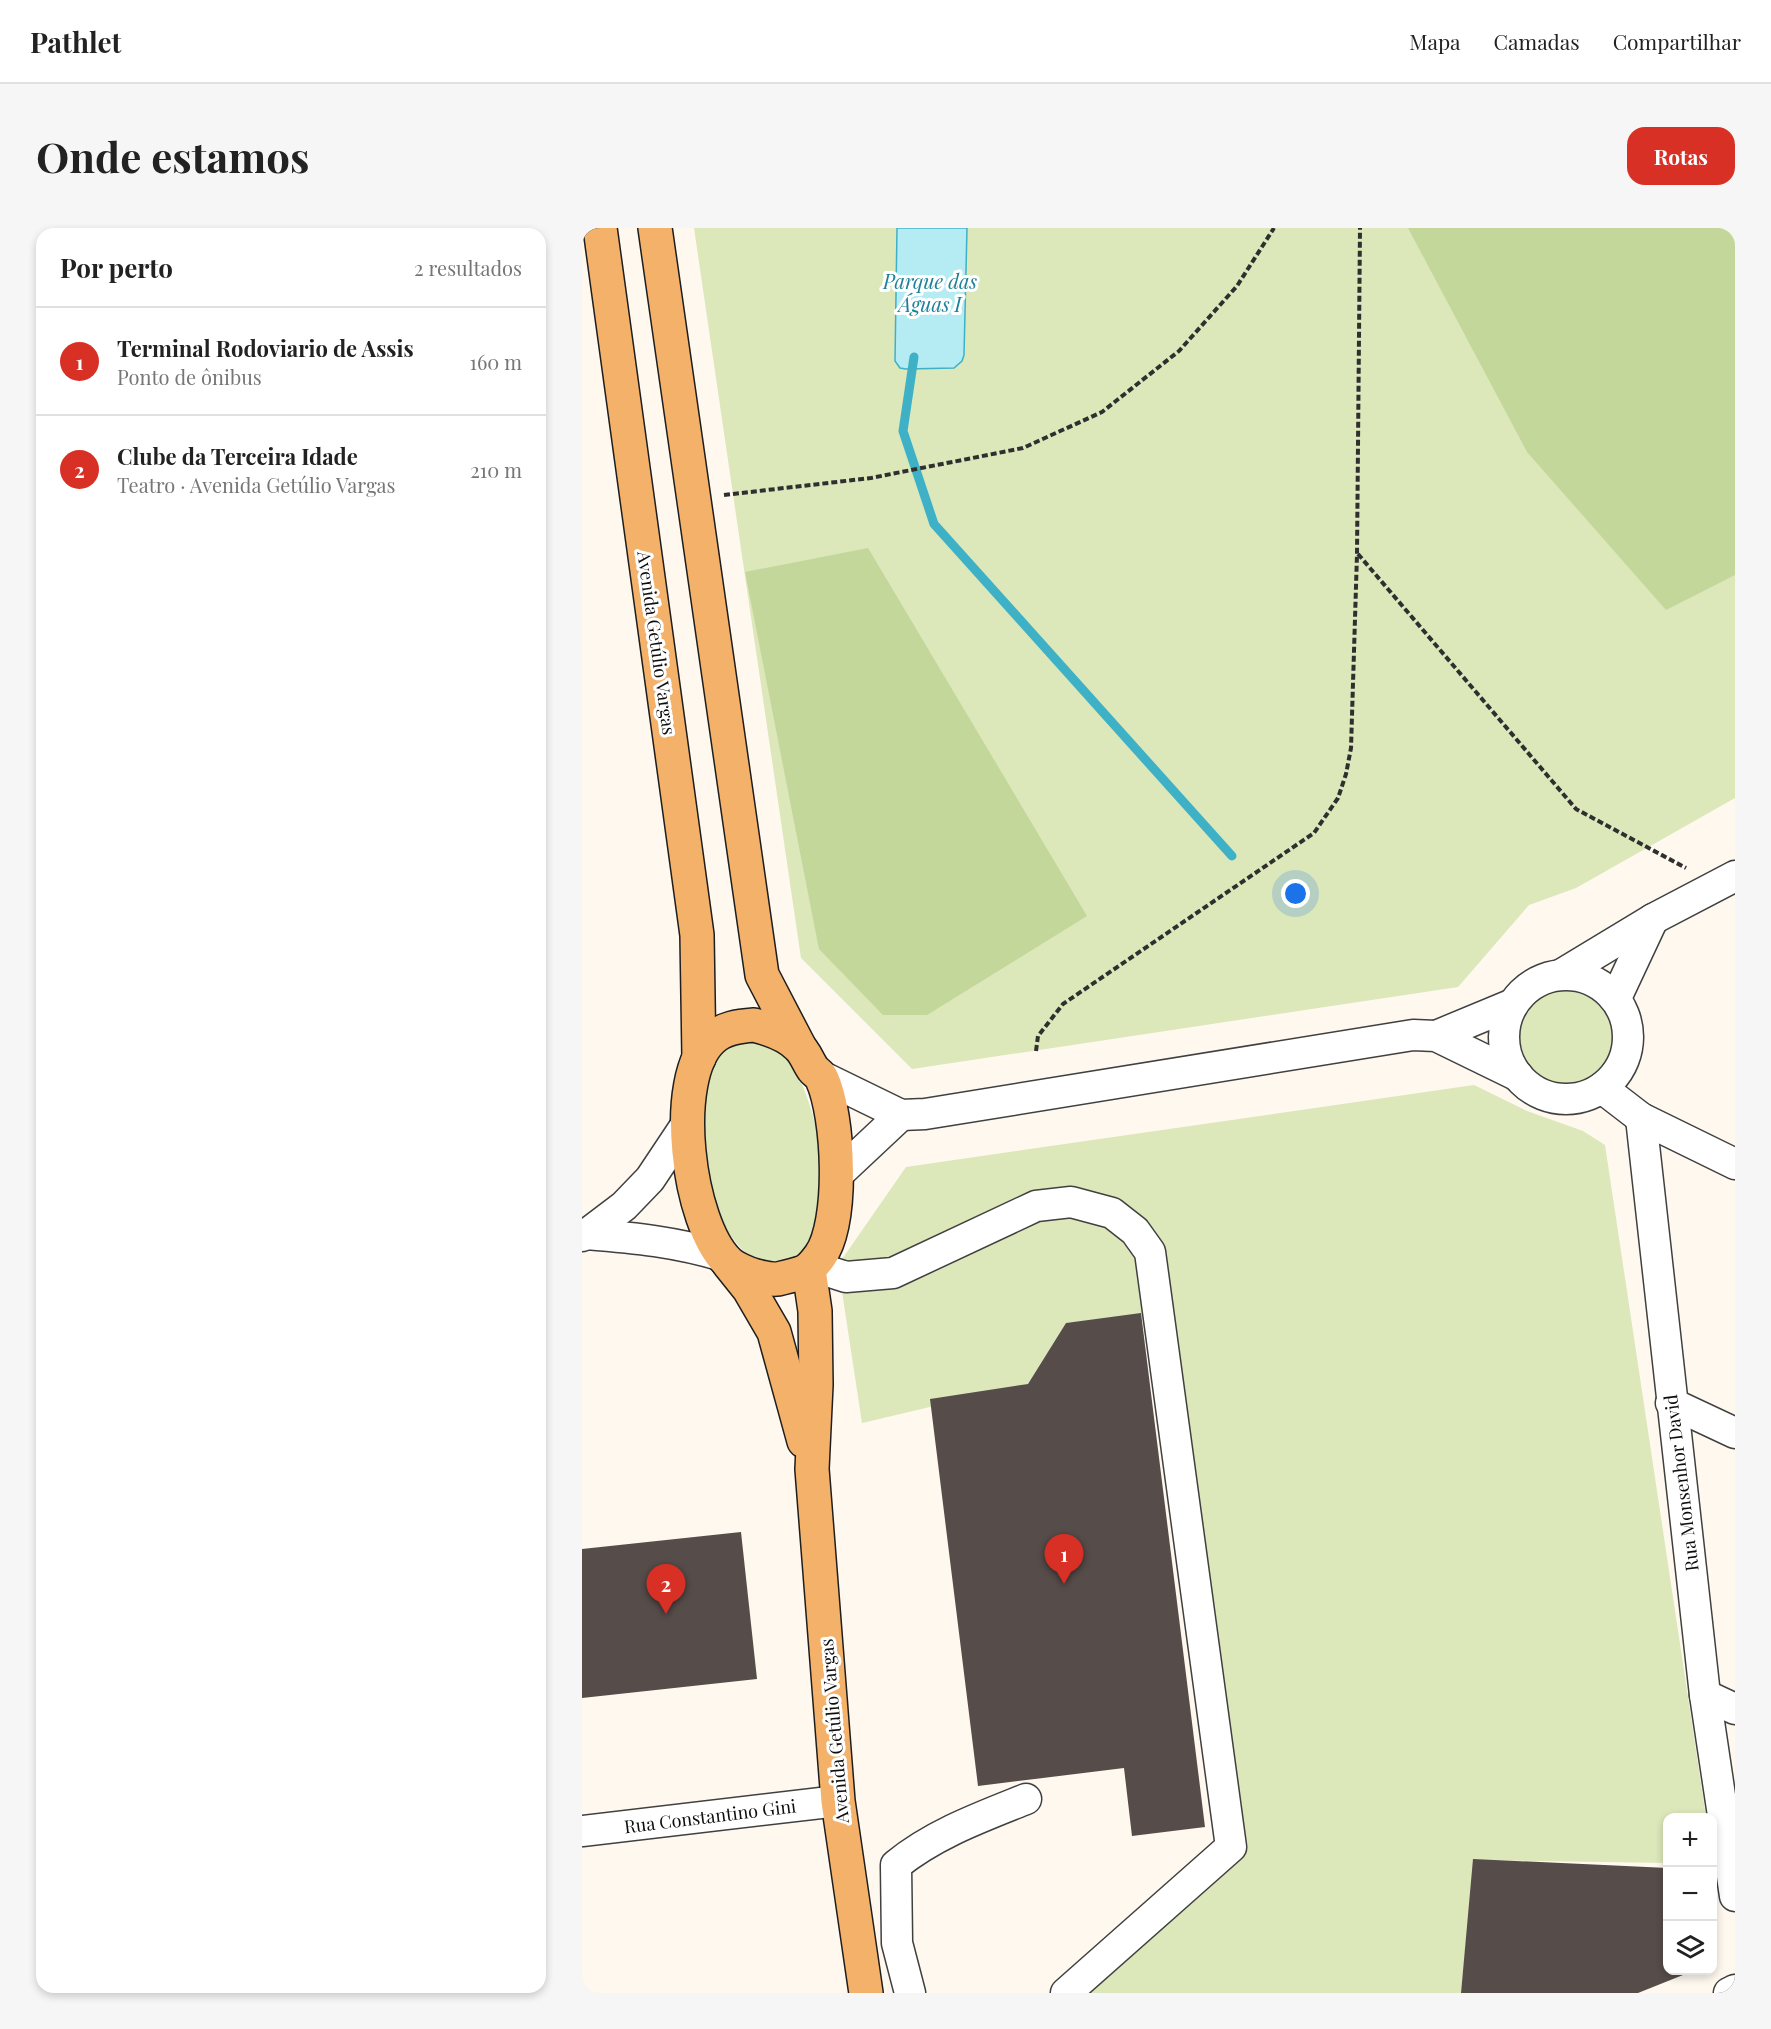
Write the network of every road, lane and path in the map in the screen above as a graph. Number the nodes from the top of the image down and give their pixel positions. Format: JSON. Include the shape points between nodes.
{"nodes":[{"id":1,"x":600,"y":228,"type":"edge"},
{"id":2,"x":655,"y":228,"type":"edge"},
{"id":3,"x":1274,"y":228,"type":"edge"},
{"id":4,"x":1360,"y":228,"type":"edge"},
{"id":5,"x":694,"y":498,"type":"junction"},
{"id":6,"x":1357,"y":554,"type":"junction"},
{"id":7,"x":1729,"y":885,"type":"edge"},
{"id":8,"x":1653,"y":920,"type":"junction"},
{"id":9,"x":1562,"y":974,"type":"junction"},
{"id":10,"x":1616,"y":998,"type":"junction"},
{"id":11,"x":1513,"y":1004,"type":"junction"},
{"id":12,"x":1436,"y":1036,"type":"junction"},
{"id":13,"x":799,"y":1046,"type":"junction"},
{"id":14,"x":1036,"y":1051,"type":"dead end"},
{"id":15,"x":699,"y":1058,"type":"junction"},
{"id":16,"x":821,"y":1076,"type":"junction"},
{"id":17,"x":1518,"y":1076,"type":"junction"},
{"id":18,"x":1602,"y":1088,"type":"junction"},
{"id":19,"x":901,"y":1115,"type":"junction"},
{"id":20,"x":1641,"y":1118,"type":"junction"},
{"id":21,"x":688,"y":1122,"type":"junction"},
{"id":22,"x":1735,"y":1164,"type":"edge"},
{"id":23,"x":837,"y":1175,"type":"junction"},
{"id":24,"x":585,"y":1235,"type":"edge"},
{"id":25,"x":726,"y":1259,"type":"junction"},
{"id":26,"x":811,"y":1268,"type":"junction"},
{"id":27,"x":1671,"y":1403,"type":"junction"},
{"id":28,"x":1735,"y":1433,"type":"edge"},
{"id":29,"x":812,"y":1468,"type":"junction"},
{"id":30,"x":1705,"y":1695,"type":"junction"},
{"id":31,"x":1735,"y":1709,"type":"edge"},
{"id":32,"x":1026,"y":1798,"type":"dead end"},
{"id":33,"x":838,"y":1801,"type":"junction"},
{"id":34,"x":582,"y":1831,"type":"edge"},
{"id":35,"x":1735,"y":1896,"type":"edge"},
{"id":36,"x":1735,"y":1990,"type":"edge"},
{"id":37,"x":866,"y":1993,"type":"edge"},
{"id":38,"x":910,"y":1993,"type":"edge"},
{"id":39,"x":1066,"y":1993,"type":"edge"},
{"id":40,"x":1729,"y":1993,"type":"edge"}],
"edges":[{"from":1,"to":15,"type":"main road","name":"Avenida Getúlio Vargas","via":[[697,935]]},
{"from":2,"to":5,"type":"main road"},
{"from":3,"to":5,"type":"path","via":[[1237,286],[1179,351],[1102,412],[1023,448],[871,478]]},
{"from":4,"to":6,"type":"path"},
{"from":5,"to":13,"type":"main road","via":[[762,975]]},
{"from":6,"to":7,"type":"path","via":[[1576,809]]},
{"from":6,"to":14,"type":"path","via":[[1351,748],[1338,798],[1314,832],[1063,1004],[1038,1036]]},
{"from":7,"to":8,"type":"street"},
{"from":8,"to":9,"type":"street"},
{"from":8,"to":10,"type":"street"},
{"from":9,"to":10,"type":"street","via":[[1582,976],[1600,984]]},
{"from":9,"to":11,"type":"street","via":[[1525,989]]},
{"from":10,"to":18,"type":"street","via":[[1629,1036],[1626,1056],[1617,1074]]},
{"from":11,"to":12,"type":"street"},
{"from":11,"to":17,"type":"street","via":[[1505,1023],[1504,1043]]},
{"from":12,"to":17,"type":"street"},
{"from":12,"to":19,"type":"street","via":[[1413,1035]]},
{"from":13,"to":15,"type":"main road","via":[[774,1030],[739,1026],[711,1039]]},
{"from":13,"to":16,"type":"main road"},
{"from":15,"to":21,"type":"main road","via":[[690,1089]]},
{"from":16,"to":19,"type":"street"},
{"from":16,"to":23,"type":"main road","via":[[834,1119]]},
{"from":17,"to":18,"type":"street","via":[[1531,1088],[1566,1099],[1584,1097]]},
{"from":18,"to":20,"type":"street"},
{"from":19,"to":23,"type":"street"},
{"from":20,"to":22,"type":"street"},
{"from":20,"to":27,"type":"street","name":"Rua Monsenhor David"},
{"from":21,"to":24,"type":"street","via":[[650,1179],[624,1206]]},
{"from":21,"to":25,"type":"main road","via":[[695,1193],[712,1241]]},
{"from":23,"to":26,"type":"main road","via":[[825,1248]]},
{"from":24,"to":25,"type":"street","via":[[645,1238],[686,1245]]},
{"from":25,"to":26,"type":"main road","via":[[752,1275],[774,1280]]},
{"from":25,"to":29,"type":"main road","name":"Avenida Getúlio Vargas","via":[[774,1332]]},
{"from":26,"to":29,"type":"main road","name":"Avenida Getúlio Vargas","via":[[816,1364]]},
{"from":26,"to":39,"type":"street","via":[[846,1277],[893,1273],[1036,1206],[1071,1202],[1112,1214],[1135,1232],[1150,1252],[1231,1847]]},
{"from":27,"to":28,"type":"street"},
{"from":27,"to":30,"type":"street","name":"Rua Monsenhor David"},
{"from":29,"to":33,"type":"main road","name":"Avenida Getúlio Vargas"},
{"from":30,"to":31,"type":"street"},
{"from":30,"to":35,"type":"street","name":"Rua Monsenhor David"},
{"from":32,"to":38,"type":"street","via":[[917,1848],[896,1865],[897,1943]]},
{"from":33,"to":34,"type":"street","name":"Rua Constantino Gini"},
{"from":33,"to":37,"type":"main road","name":"Avenida Getúlio Vargas"},
{"from":36,"to":40,"type":"street"}]}
